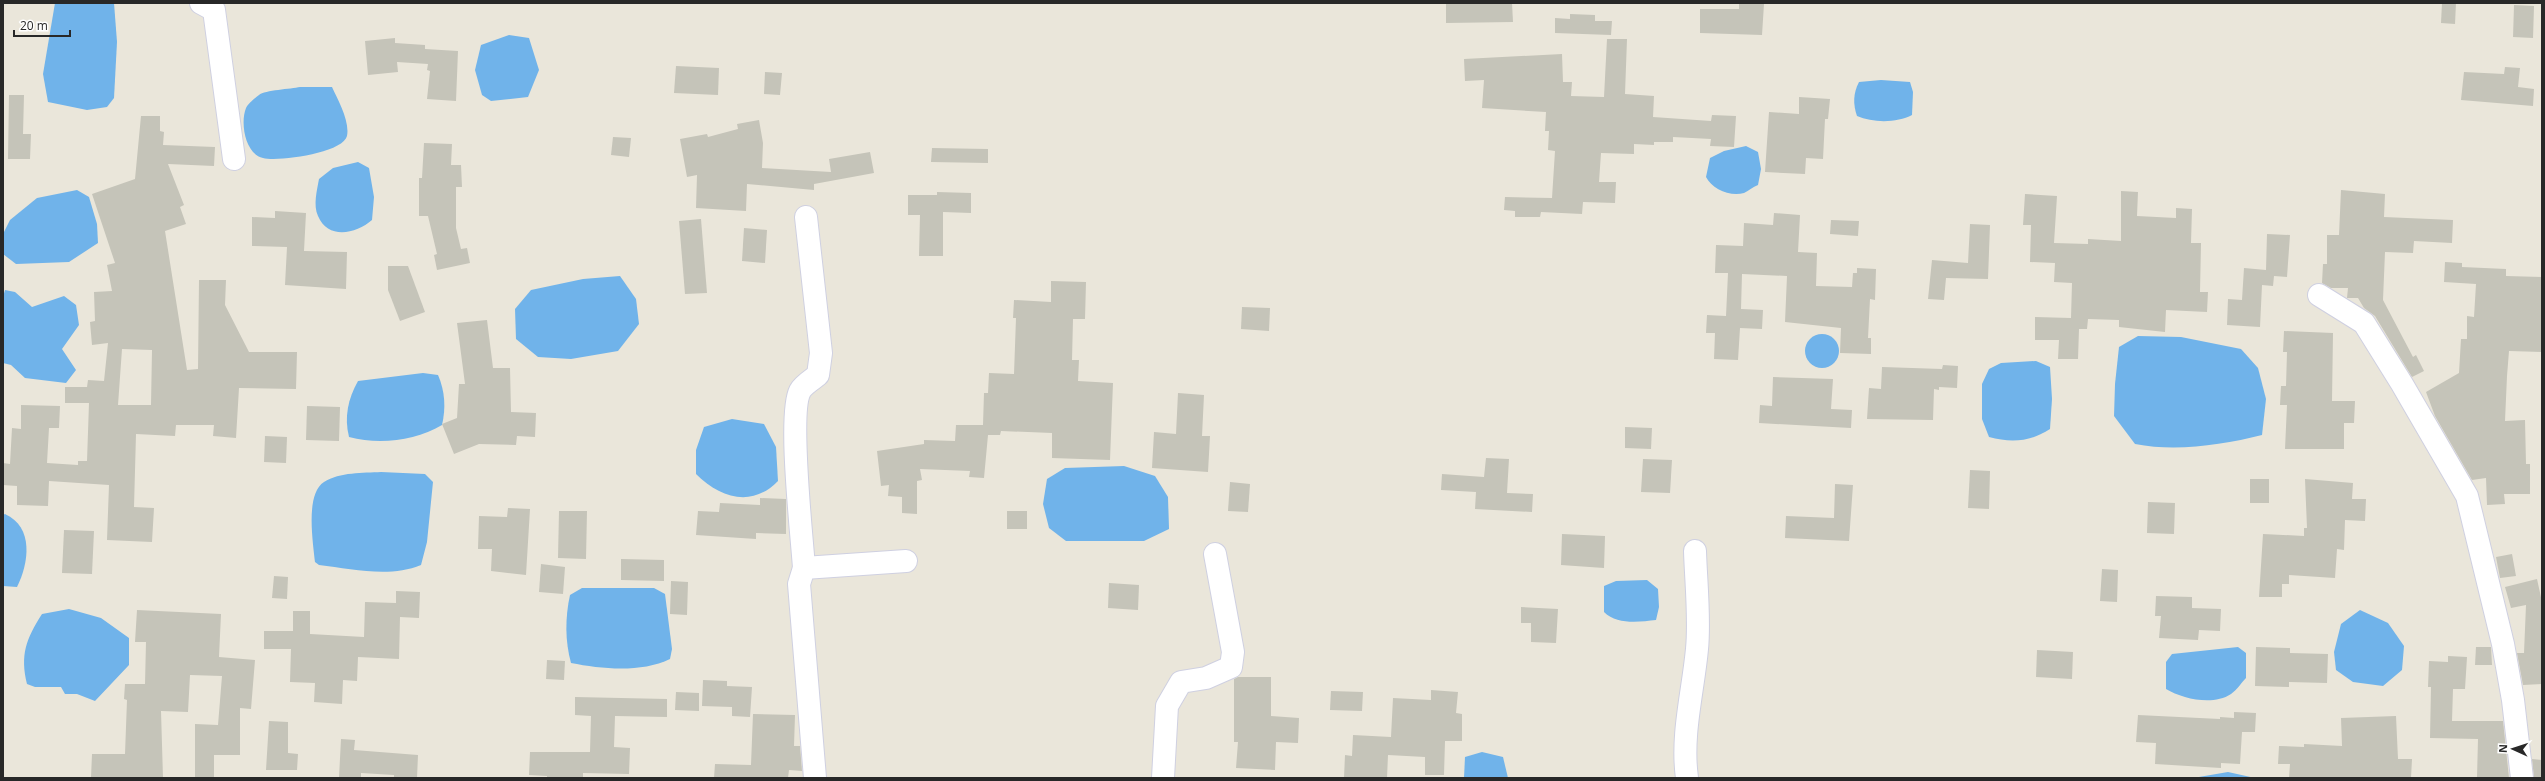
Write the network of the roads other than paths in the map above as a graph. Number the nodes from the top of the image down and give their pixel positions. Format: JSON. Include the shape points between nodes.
{"nodes":[{"id":1,"x":201,"y":3,"type":"edge"},
{"id":2,"x":234,"y":159,"type":"dead end"},
{"id":3,"x":806,"y":217,"type":"dead end"},
{"id":4,"x":2319,"y":295,"type":"dead end"},
{"id":5,"x":1695,"y":551,"type":"dead end"},
{"id":6,"x":1215,"y":554,"type":"dead end"},
{"id":7,"x":906,"y":561,"type":"dead end"},
{"id":8,"x":804,"y":568,"type":"junction"},
{"id":9,"x":815,"y":778,"type":"edge"},
{"id":10,"x":1163,"y":778,"type":"edge"},
{"id":11,"x":1687,"y":778,"type":"edge"},
{"id":12,"x":2522,"y":778,"type":"edge"}],
"edges":[{"from":1,"to":2,"type":"street","via":[[214,10]]},
{"from":3,"to":8,"type":"street","via":[[821,353],[818,375],[800,391],[796,411],[796,460]]},
{"from":4,"to":12,"type":"street","via":[[2364,323],[2467,496],[2503,644],[2513,700]]},
{"from":5,"to":11,"type":"street","via":[[1697,648],[1687,721]]},
{"from":6,"to":10,"type":"street","via":[[1233,652],[1231,667],[1206,678],[1181,682],[1167,706]]},
{"from":7,"to":8,"type":"street"},
{"from":8,"to":9,"type":"street","via":[[799,584]]}]}
